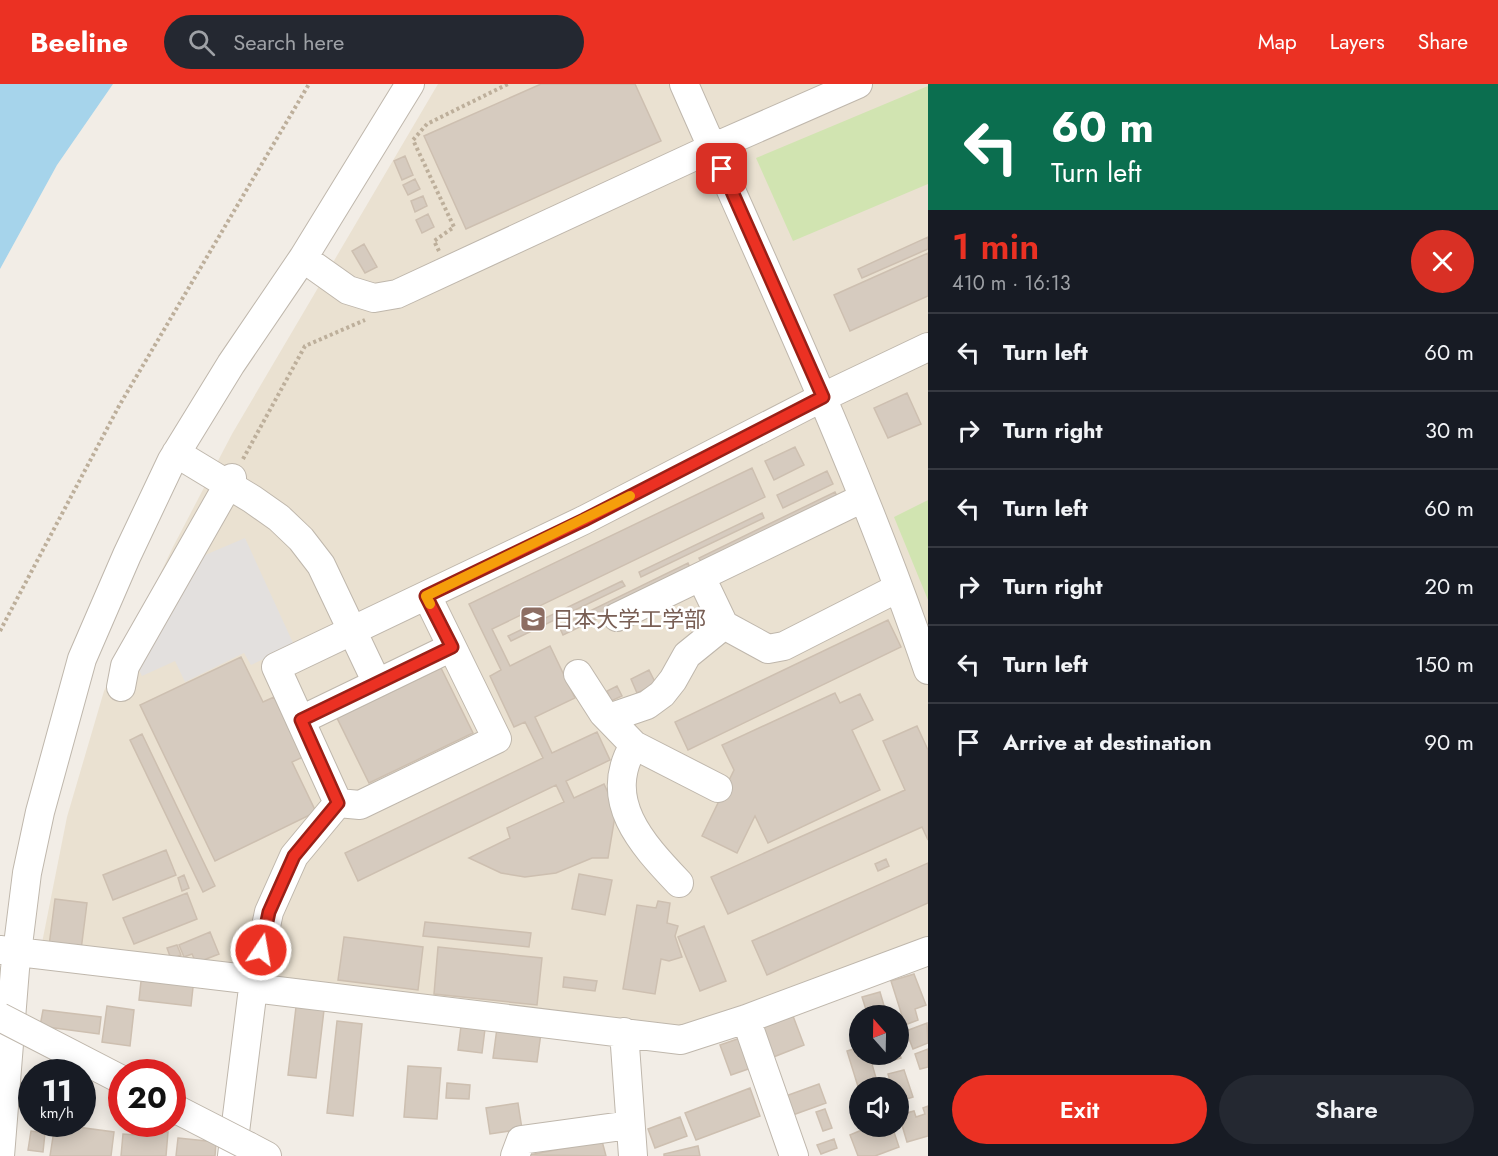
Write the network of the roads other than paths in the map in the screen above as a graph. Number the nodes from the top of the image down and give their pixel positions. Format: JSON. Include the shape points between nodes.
{"nodes":[{"id":1,"x":410,"y":84,"type":"edge"},
{"id":2,"x":684,"y":84,"type":"edge"},
{"id":3,"x":851,"y":85,"type":"edge"},
{"id":4,"x":712,"y":148,"type":"junction"},
{"id":5,"x":303,"y":258,"type":"junction"},
{"id":6,"x":928,"y":346,"type":"edge"},
{"id":7,"x":823,"y":397,"type":"junction"},
{"id":8,"x":176,"y":453,"type":"junction"},
{"id":9,"x":230,"y":481,"type":"junction"},
{"id":10,"x":863,"y":498,"type":"junction"},
{"id":11,"x":701,"y":577,"type":"junction"},
{"id":12,"x":898,"y":588,"type":"junction"},
{"id":13,"x":426,"y":596,"type":"junction"},
{"id":14,"x":617,"y":617,"type":"dead end"},
{"id":15,"x":724,"y":625,"type":"junction"},
{"id":16,"x":352,"y":631,"type":"junction"},
{"id":17,"x":452,"y":647,"type":"junction"},
{"id":18,"x":928,"y":670,"type":"edge"},
{"id":19,"x":578,"y":674,"type":"dead end"},
{"id":20,"x":377,"y":683,"type":"junction"},
{"id":21,"x":121,"y":687,"type":"dead end"},
{"id":22,"x":609,"y":718,"type":"junction"},
{"id":23,"x":301,"y":720,"type":"junction"},
{"id":24,"x":634,"y":745,"type":"junction"},
{"id":25,"x":718,"y":788,"type":"dead end"},
{"id":26,"x":338,"y":803,"type":"junction"},
{"id":27,"x":679,"y":883,"type":"dead end"},
{"id":28,"x":8,"y":951,"type":"edge"},
{"id":29,"x":928,"y":951,"type":"edge"},
{"id":30,"x":253,"y":988,"type":"junction"},
{"id":31,"x":0,"y":1017,"type":"edge"},
{"id":32,"x":746,"y":1018,"type":"junction"},
{"id":33,"x":624,"y":1032,"type":"junction"},
{"id":34,"x":108,"y":1073,"type":"edge"},
{"id":35,"x":186,"y":1115,"type":"edge"},
{"id":36,"x":630,"y":1125,"type":"junction"},
{"id":37,"x":249,"y":1153,"type":"edge"},
{"id":38,"x":0,"y":1156,"type":"edge"},
{"id":39,"x":515,"y":1156,"type":"edge"},
{"id":40,"x":633,"y":1156,"type":"edge"},
{"id":41,"x":794,"y":1156,"type":"edge"}],
"edges":[{"from":1,"to":5,"type":"street"},
{"from":2,"to":4,"type":"street"},
{"from":3,"to":4,"type":"street"},
{"from":4,"to":5,"type":"street","via":[[397,294],[374,298],[348,290]]},
{"from":4,"to":7,"type":"street"},
{"from":5,"to":8,"type":"street"},
{"from":6,"to":7,"type":"street"},
{"from":7,"to":10,"type":"street"},
{"from":7,"to":13,"type":"street"},
{"from":8,"to":9,"type":"street"},
{"from":8,"to":28,"type":"street","via":[[82,659],[40,812]]},
{"from":9,"to":16,"type":"street","via":[[301,539],[321,565]]},
{"from":9,"to":21,"type":"street","via":[[125,666]]},
{"from":10,"to":11,"type":"street"},
{"from":10,"to":12,"type":"street"},
{"from":11,"to":14,"type":"street"},
{"from":11,"to":15,"type":"street"},
{"from":12,"to":15,"type":"street","via":[[784,646],[768,649]]},
{"from":12,"to":18,"type":"street"},
{"from":13,"to":16,"type":"street"},
{"from":13,"to":17,"type":"street"},
{"from":15,"to":22,"type":"street","via":[[687,655],[662,694],[647,705]]},
{"from":16,"to":20,"type":"street"},
{"from":16,"to":23,"type":"street","via":[[276,667]]},
{"from":17,"to":20,"type":"street"},
{"from":17,"to":26,"type":"street","via":[[497,739],[360,806]]},
{"from":19,"to":22,"type":"street"},
{"from":20,"to":23,"type":"street"},
{"from":22,"to":24,"type":"street"},
{"from":23,"to":26,"type":"street"},
{"from":24,"to":25,"type":"street"},
{"from":24,"to":27,"type":"street","via":[[625,760],[621,795],[634,827]]},
{"from":26,"to":30,"type":"street","via":[[294,856],[269,912]]},
{"from":28,"to":30,"type":"street","via":[[246,979]]},
{"from":28,"to":38,"type":"street"},
{"from":29,"to":32,"type":"street"},
{"from":30,"to":33,"type":"street"},
{"from":30,"to":37,"type":"street"},
{"from":31,"to":34,"type":"street","bridge":true},
{"from":32,"to":33,"type":"street","via":[[681,1040]]},
{"from":32,"to":41,"type":"street"},
{"from":33,"to":36,"type":"street"},
{"from":35,"to":37,"type":"street","bridge":true},
{"from":36,"to":39,"type":"street","via":[[520,1140]]},
{"from":36,"to":40,"type":"street"}]}
